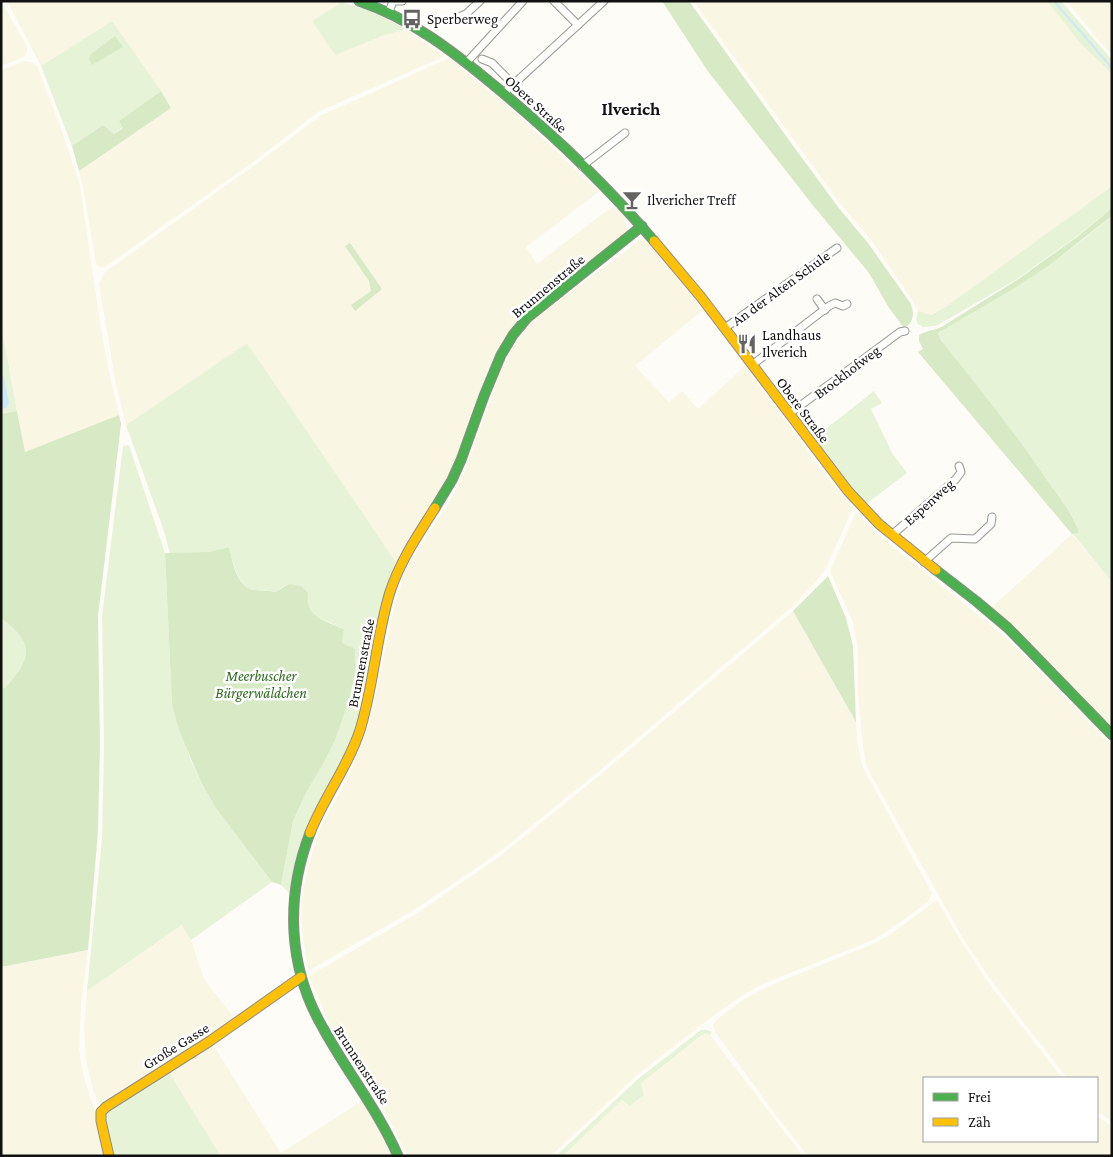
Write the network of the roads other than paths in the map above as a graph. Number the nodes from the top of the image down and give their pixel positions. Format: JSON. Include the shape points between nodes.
{"nodes":[{"id":1,"x":359,"y":1,"type":"edge"},
{"id":2,"x":394,"y":1,"type":"edge"},
{"id":3,"x":402,"y":1,"type":"edge"},
{"id":4,"x":480,"y":1,"type":"edge"},
{"id":5,"x":522,"y":1,"type":"edge"},
{"id":6,"x":554,"y":1,"type":"edge"},
{"id":7,"x":604,"y":1,"type":"edge"},
{"id":8,"x":389,"y":12,"type":"junction"},
{"id":9,"x":460,"y":16,"type":"dead end"},
{"id":10,"x":578,"y":25,"type":"junction"},
{"id":11,"x":482,"y":58,"type":"dead end"},
{"id":12,"x":466,"y":63,"type":"junction"},
{"id":13,"x":513,"y":84,"type":"junction"},
{"id":14,"x":504,"y":93,"type":"junction"},
{"id":15,"x":625,"y":133,"type":"dead end"},
{"id":16,"x":582,"y":166,"type":"junction"},
{"id":17,"x":642,"y":226,"type":"junction"},
{"id":18,"x":837,"y":248,"type":"dead end"},
{"id":19,"x":816,"y":299,"type":"dead end"},
{"id":20,"x":847,"y":304,"type":"dead end"},
{"id":21,"x":825,"y":310,"type":"junction"},
{"id":22,"x":725,"y":328,"type":"junction"},
{"id":23,"x":905,"y":331,"type":"dead end"},
{"id":24,"x":752,"y":365,"type":"junction"},
{"id":25,"x":790,"y":414,"type":"junction"},
{"id":26,"x":959,"y":466,"type":"dead end"},
{"id":27,"x":992,"y":516,"type":"dead end"},
{"id":28,"x":892,"y":536,"type":"junction"},
{"id":29,"x":924,"y":562,"type":"junction"},
{"id":30,"x":1112,"y":735,"type":"edge"},
{"id":31,"x":301,"y":977,"type":"junction"},
{"id":32,"x":109,"y":1156,"type":"edge"},
{"id":33,"x":398,"y":1156,"type":"edge"}],
"edges":[{"from":1,"to":8,"type":"street","name":"Obere Straße"},
{"from":2,"to":3,"type":"street"},
{"from":2,"to":8,"type":"street"},
{"from":4,"to":9,"type":"street"},
{"from":5,"to":12,"type":"street"},
{"from":6,"to":10,"type":"street"},
{"from":7,"to":10,"type":"street"},
{"from":8,"to":12,"type":"street","name":"Obere Straße","via":[[420,28]]},
{"from":10,"to":13,"type":"street"},
{"from":11,"to":13,"type":"street","via":[[492,62]]},
{"from":12,"to":14,"type":"street","name":"Obere Straße"},
{"from":13,"to":14,"type":"street"},
{"from":14,"to":16,"type":"street","name":"Obere Straße"},
{"from":15,"to":16,"type":"street"},
{"from":16,"to":17,"type":"street","name":"Obere Straße"},
{"from":17,"to":22,"type":"street","name":"Obere Straße"},
{"from":17,"to":31,"type":"street","name":"Brunnenstraße","via":[[519,327],[497,363],[452,480],[393,581],[362,725],[351,756],[308,838],[300,862],[293,924]]},
{"from":18,"to":22,"type":"street","name":"An der Alten Schule"},
{"from":19,"to":21,"type":"street"},
{"from":20,"to":21,"type":"street","via":[[835,303]]},
{"from":21,"to":24,"type":"street"},
{"from":22,"to":24,"type":"street","name":"Obere Straße"},
{"from":23,"to":25,"type":"street","name":"Brockhofweg"},
{"from":24,"to":25,"type":"street","name":"Obere Straße"},
{"from":25,"to":28,"type":"street","name":"Obere Straße","via":[[848,490]]},
{"from":26,"to":28,"type":"street","name":"Espenweg","via":[[961,472],[956,479]]},
{"from":27,"to":29,"type":"street","via":[[992,524],[975,539],[951,538]]},
{"from":28,"to":29,"type":"street","name":"Obere Straße"},
{"from":29,"to":30,"type":"street","name":"Obere Straße","via":[[1026,645]]},
{"from":31,"to":32,"type":"street","name":"Große Gasse","via":[[210,1042],[106,1107],[101,1112],[101,1121]]},
{"from":31,"to":33,"type":"street","name":"Brunnenstraße","via":[[323,1029],[383,1124]]}]}
